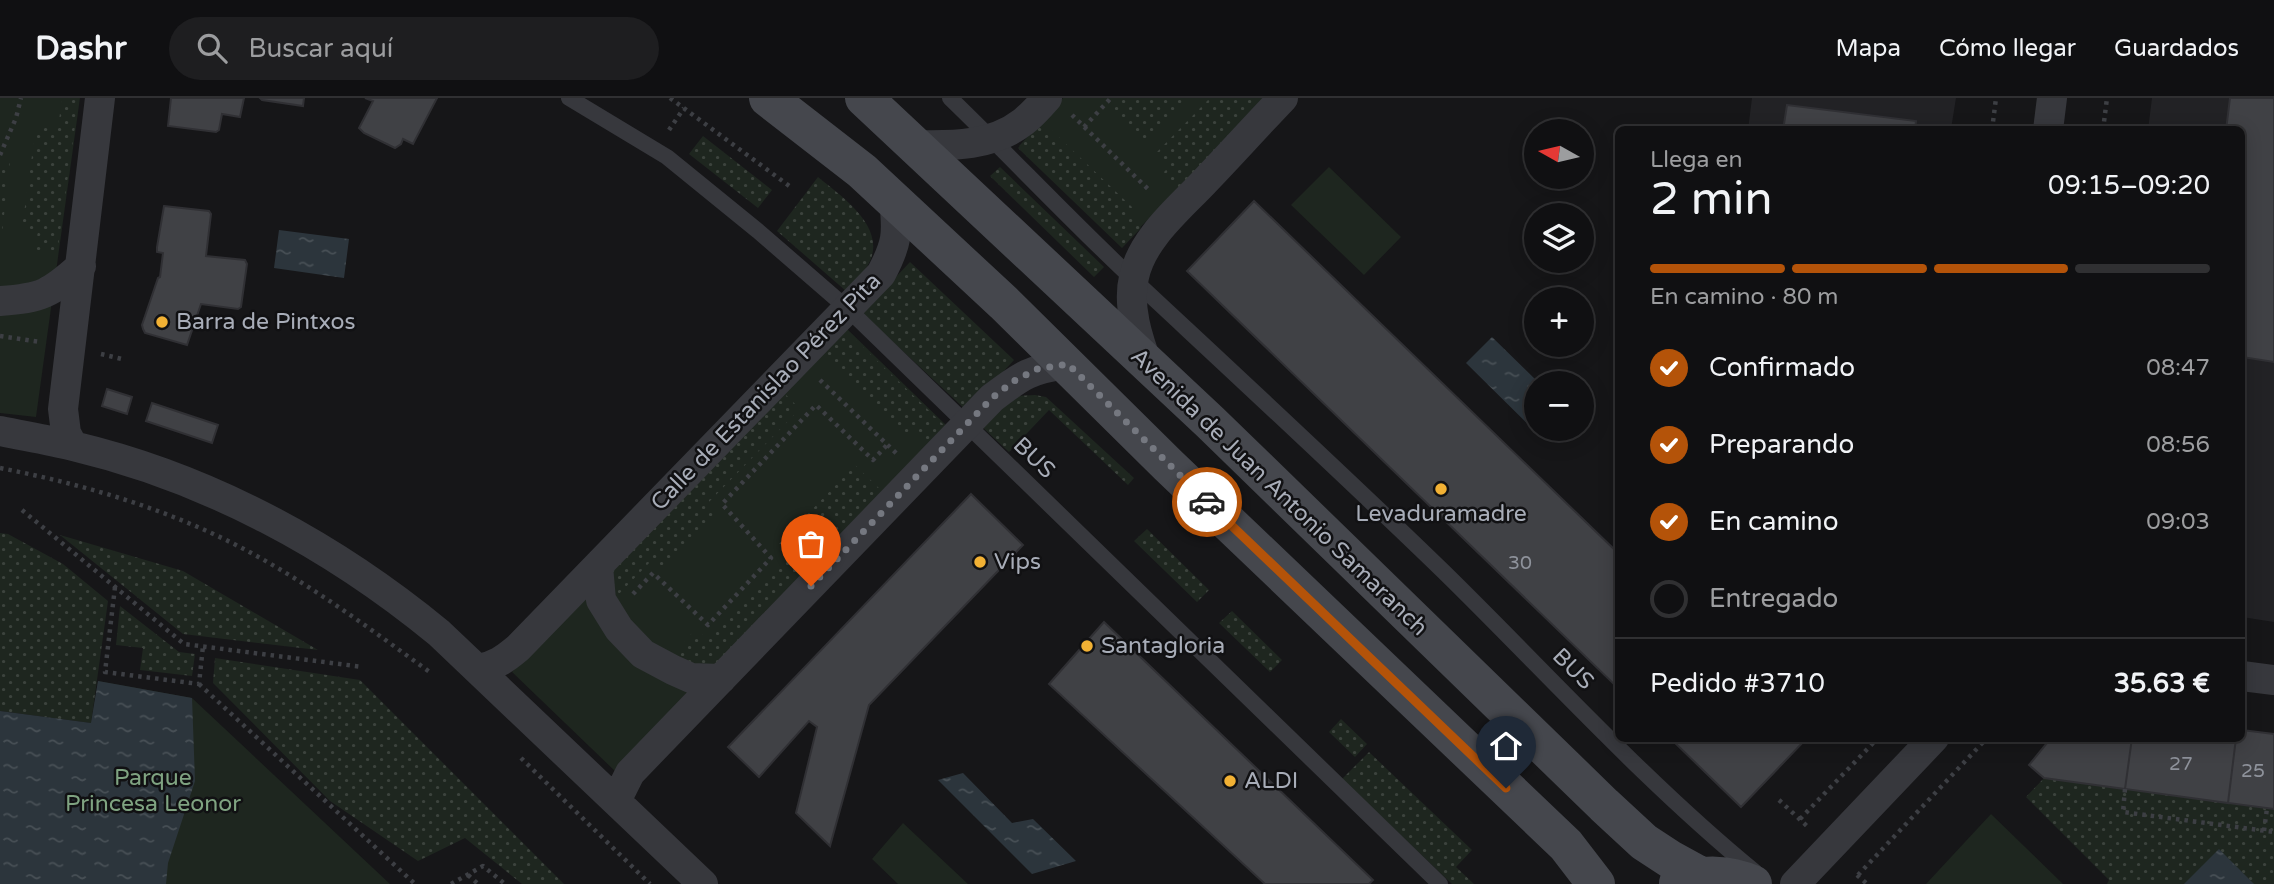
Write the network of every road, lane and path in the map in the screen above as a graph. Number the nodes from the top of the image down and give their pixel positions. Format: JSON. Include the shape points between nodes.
{"nodes":[{"id":1,"x":21,"y":98,"type":"edge"},
{"id":2,"x":100,"y":98,"type":"edge"},
{"id":3,"x":569,"y":98,"type":"edge"},
{"id":4,"x":670,"y":98,"type":"edge"},
{"id":5,"x":768,"y":98,"type":"edge"},
{"id":6,"x":864,"y":98,"type":"edge"},
{"id":7,"x":950,"y":98,"type":"edge"},
{"id":8,"x":1111,"y":98,"type":"edge"},
{"id":9,"x":1283,"y":98,"type":"edge"},
{"id":10,"x":1996,"y":98,"type":"edge"},
{"id":11,"x":2052,"y":98,"type":"edge"},
{"id":12,"x":2107,"y":98,"type":"edge"},
{"id":13,"x":1058,"y":105,"type":"edge"},
{"id":14,"x":684,"y":108,"type":"junction"},
{"id":15,"x":660,"y":124,"type":"dead end"},
{"id":16,"x":1992,"y":126,"type":"edge"},
{"id":17,"x":2048,"y":126,"type":"edge"},
{"id":18,"x":2104,"y":126,"type":"edge"},
{"id":19,"x":1084,"y":127,"type":"junction"},
{"id":20,"x":992,"y":139,"type":"junction"},
{"id":21,"x":915,"y":145,"type":"junction"},
{"id":22,"x":0,"y":155,"type":"edge"},
{"id":23,"x":792,"y":188,"type":"dead end"},
{"id":24,"x":1156,"y":197,"type":"dead end"},
{"id":25,"x":894,"y":200,"type":"junction"},
{"id":26,"x":80,"y":266,"type":"junction"},
{"id":27,"x":1133,"y":279,"type":"junction"},
{"id":28,"x":0,"y":301,"type":"edge"},
{"id":29,"x":848,"y":309,"type":"junction"},
{"id":30,"x":1068,"y":364,"type":"junction"},
{"id":31,"x":1148,"y":366,"type":"junction"},
{"id":32,"x":814,"y":374,"type":"dead end"},
{"id":33,"x":967,"y":424,"type":"junction"},
{"id":34,"x":0,"y":431,"type":"edge"},
{"id":35,"x":887,"y":444,"type":"junction"},
{"id":36,"x":73,"y":446,"type":"junction"},
{"id":37,"x":905,"y":463,"type":"dead end"},
{"id":38,"x":0,"y":468,"type":"edge"},
{"id":39,"x":22,"y":510,"type":"dead end"},
{"id":40,"x":598,"y":566,"type":"junction"},
{"id":41,"x":115,"y":587,"type":"junction"},
{"id":42,"x":612,"y":617,"type":"junction"},
{"id":43,"x":203,"y":646,"type":"junction"},
{"id":44,"x":363,"y":667,"type":"dead end"},
{"id":45,"x":478,"y":669,"type":"junction"},
{"id":46,"x":435,"y":675,"type":"dead end"},
{"id":47,"x":2245,"y":676,"type":"edge"},
{"id":48,"x":722,"y":680,"type":"junction"},
{"id":49,"x":2274,"y":680,"type":"edge"},
{"id":50,"x":199,"y":684,"type":"junction"},
{"id":51,"x":1615,"y":741,"type":"edge"},
{"id":52,"x":1616,"y":742,"type":"edge"},
{"id":53,"x":1874,"y":742,"type":"edge"},
{"id":54,"x":1930,"y":742,"type":"edge"},
{"id":55,"x":1983,"y":742,"type":"edge"},
{"id":56,"x":518,"y":756,"type":"dead end"},
{"id":57,"x":2125,"y":789,"type":"dead end"},
{"id":58,"x":1779,"y":800,"type":"dead end"},
{"id":59,"x":619,"y":804,"type":"junction"},
{"id":60,"x":2267,"y":808,"type":"dead end"},
{"id":61,"x":1800,"y":819,"type":"junction"},
{"id":62,"x":1806,"y":825,"type":"dead end"},
{"id":63,"x":2263,"y":831,"type":"junction"},
{"id":64,"x":2274,"y":832,"type":"edge"},
{"id":65,"x":1852,"y":870,"type":"dead end"},
{"id":66,"x":468,"y":875,"type":"junction"},
{"id":67,"x":1858,"y":875,"type":"junction"},
{"id":68,"x":1688,"y":880,"type":"edge"},
{"id":69,"x":415,"y":884,"type":"edge"},
{"id":70,"x":451,"y":884,"type":"edge"},
{"id":71,"x":476,"y":884,"type":"edge"},
{"id":72,"x":505,"y":884,"type":"edge"},
{"id":73,"x":650,"y":884,"type":"edge"},
{"id":74,"x":703,"y":884,"type":"edge"},
{"id":75,"x":1440,"y":884,"type":"edge"},
{"id":76,"x":1596,"y":884,"type":"edge"},
{"id":77,"x":1753,"y":884,"type":"edge"},
{"id":78,"x":1770,"y":884,"type":"edge"},
{"id":79,"x":1795,"y":884,"type":"edge"},
{"id":80,"x":1867,"y":884,"type":"edge"}],
"edges":[{"from":1,"to":22,"type":"path"},
{"from":2,"to":26,"type":"street"},
{"from":3,"to":29,"type":"lane","name":"BUS","via":[[667,157]]},
{"from":4,"to":14,"type":"path"},
{"from":5,"to":25,"type":"street"},
{"from":6,"to":21,"type":"street","name":"Avenida de Juan Antonio Samaranch"},
{"from":7,"to":20,"type":"lane","name":"BUS"},
{"from":8,"to":19,"type":"path"},
{"from":9,"to":27,"type":"street","via":[[1149,243]]},
{"from":10,"to":16,"type":"path"},
{"from":11,"to":17,"type":"street"},
{"from":12,"to":18,"type":"path"},
{"from":13,"to":19,"type":"path"},
{"from":13,"to":20,"type":"street"},
{"from":14,"to":15,"type":"path","via":[[669,131]]},
{"from":14,"to":23,"type":"path"},
{"from":19,"to":24,"type":"path"},
{"from":20,"to":21,"type":"street","via":[[967,145]]},
{"from":20,"to":27,"type":"lane","name":"BUS"},
{"from":21,"to":31,"type":"street","name":"Avenida de Juan Antonio Samaranch"},
{"from":25,"to":29,"type":"street","name":"Calle de Estanislao Pérez Pita","via":[[898,231],[893,252],[881,274]]},
{"from":25,"to":30,"type":"street"},
{"from":26,"to":28,"type":"street","via":[[50,292]]},
{"from":26,"to":36,"type":"street","via":[[63,409]]},
{"from":27,"to":31,"type":"street","via":[[1135,322]]},
{"from":27,"to":51,"type":"lane","name":"BUS","via":[[1435,563]]},
{"from":29,"to":33,"type":"lane","name":"BUS"},
{"from":29,"to":40,"type":"street","name":"Calle de Estanislao Pérez Pita"},
{"from":30,"to":33,"type":"street","via":[[1037,369],[1014,381]]},
{"from":30,"to":76,"type":"street","via":[[1566,845]]},
{"from":31,"to":68,"type":"street","name":"Avenida de Juan Antonio Samaranch","via":[[1604,805]]},
{"from":32,"to":35,"type":"path"},
{"from":33,"to":48,"type":"street"},
{"from":33,"to":75,"type":"lane","name":"BUS"},
{"from":34,"to":36,"type":"street"},
{"from":35,"to":37,"type":"path"},
{"from":35,"to":42,"type":"path","via":[[873,460],[816,405],[722,504],[771,558],[708,625],[653,573]]},
{"from":36,"to":45,"type":"street","via":[[185,481],[314,544],[401,602]]},
{"from":38,"to":46,"type":"path","via":[[97,490],[238,546],[294,578]]},
{"from":39,"to":41,"type":"path"},
{"from":40,"to":42,"type":"street","via":[[601,600]]},
{"from":40,"to":45,"type":"street","name":"Calle de Estanislao Pérez Pita","via":[[504,660]]},
{"from":41,"to":43,"type":"path","via":[[184,644]]},
{"from":41,"to":50,"type":"path","via":[[105,673]]},
{"from":42,"to":48,"type":"street","via":[[643,654],[691,678]]},
{"from":43,"to":44,"type":"path"},
{"from":43,"to":50,"type":"path"},
{"from":45,"to":59,"type":"street"},
{"from":47,"to":49,"type":"street"},
{"from":48,"to":59,"type":"street","via":[[630,773]]},
{"from":50,"to":69,"type":"path"},
{"from":52,"to":78,"type":"lane","name":"BUS","via":[[1710,835]]},
{"from":53,"to":61,"type":"path"},
{"from":54,"to":79,"type":"street"},
{"from":55,"to":67,"type":"path"},
{"from":56,"to":73,"type":"path"},
{"from":57,"to":63,"type":"path","via":[[2123,812]]},
{"from":58,"to":61,"type":"path"},
{"from":59,"to":74,"type":"street"},
{"from":60,"to":63,"type":"path"},
{"from":61,"to":62,"type":"path"},
{"from":63,"to":64,"type":"path"},
{"from":65,"to":67,"type":"path"},
{"from":66,"to":70,"type":"path"},
{"from":66,"to":71,"type":"path"},
{"from":66,"to":72,"type":"path","via":[[483,866]]},
{"from":67,"to":80,"type":"path"},
{"from":68,"to":77,"type":"street","via":[[1726,876]]}]}
